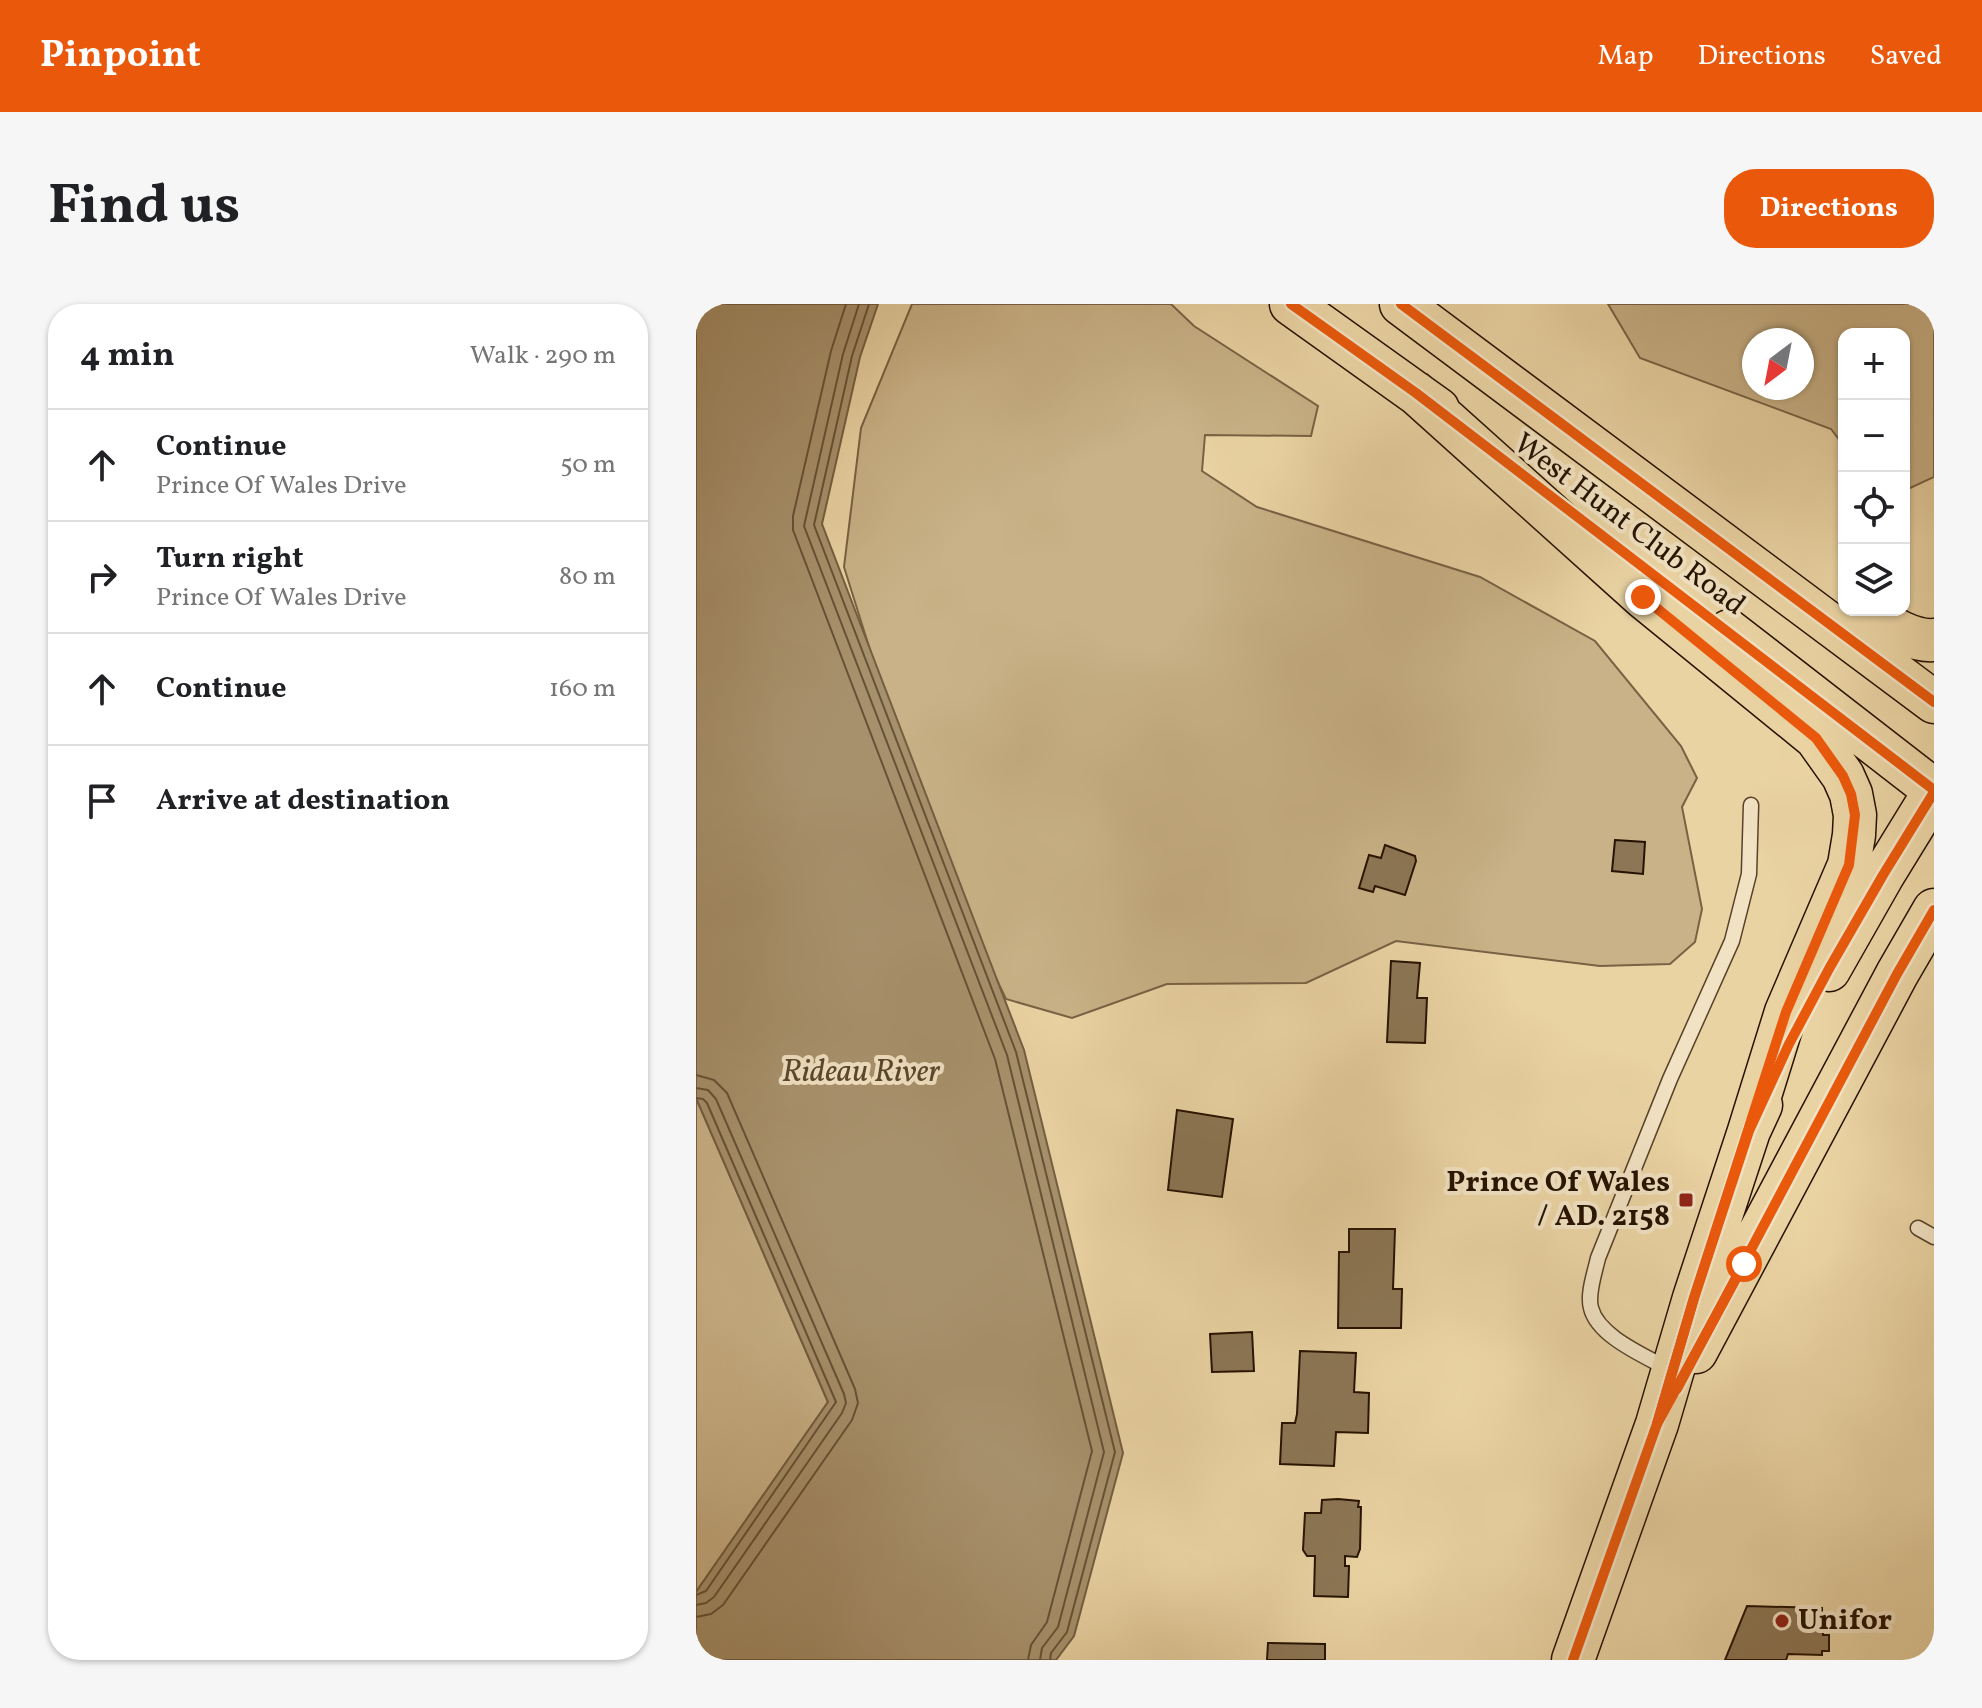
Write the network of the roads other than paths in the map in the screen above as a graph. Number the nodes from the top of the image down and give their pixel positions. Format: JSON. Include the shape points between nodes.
{"nodes":[{"id":1,"x":1291,"y":304,"type":"edge"},
{"id":2,"x":1401,"y":304,"type":"edge"},
{"id":3,"x":1416,"y":393,"type":"junction"},
{"id":4,"x":1636,"y":478,"type":"junction"},
{"id":5,"x":1838,"y":596,"type":"edge"},
{"id":6,"x":1873,"y":616,"type":"edge"},
{"id":7,"x":1934,"y":640,"type":"edge"},
{"id":8,"x":1934,"y":702,"type":"edge"},
{"id":9,"x":1934,"y":791,"type":"edge"},
{"id":10,"x":1751,"y":805,"type":"dead end"},
{"id":11,"x":1934,"y":910,"type":"edge"},
{"id":12,"x":1934,"y":962,"type":"edge"},
{"id":13,"x":1857,"y":1050,"type":"junction"},
{"id":14,"x":1749,"y":1131,"type":"junction"},
{"id":15,"x":1918,"y":1228,"type":"dead end"},
{"id":16,"x":1934,"y":1237,"type":"edge"},
{"id":17,"x":1673,"y":1371,"type":"junction"},
{"id":18,"x":1657,"y":1424,"type":"junction"},
{"id":19,"x":1573,"y":1660,"type":"edge"}],
"edges":[{"from":1,"to":3,"type":"main road","name":"West Hunt Club Road"},
{"from":2,"to":4,"type":"main road","name":"West Hunt Club Road"},
{"from":3,"to":9,"type":"main road","name":"West Hunt Club Road"},
{"from":3,"to":14,"type":"main road","via":[[1643,597],[1816,738],[1843,776],[1854,825],[1849,865],[1790,1000]]},
{"from":4,"to":5,"type":"main road"},
{"from":4,"to":8,"type":"main road","name":"West Hunt Club Road"},
{"from":6,"to":7,"type":"main road","via":[[1925,641]]},
{"from":9,"to":14,"type":"main road","via":[[1830,967]]},
{"from":10,"to":17,"type":"lane","via":[[1749,874],[1732,941],[1670,1079],[1592,1282],[1591,1308],[1601,1325]]},
{"from":11,"to":13,"type":"main road"},
{"from":12,"to":13,"type":"main road"},
{"from":13,"to":18,"type":"main road"},
{"from":14,"to":17,"type":"main road"},
{"from":15,"to":16,"type":"lane"},
{"from":17,"to":18,"type":"main road"},
{"from":18,"to":19,"type":"main road"}]}
